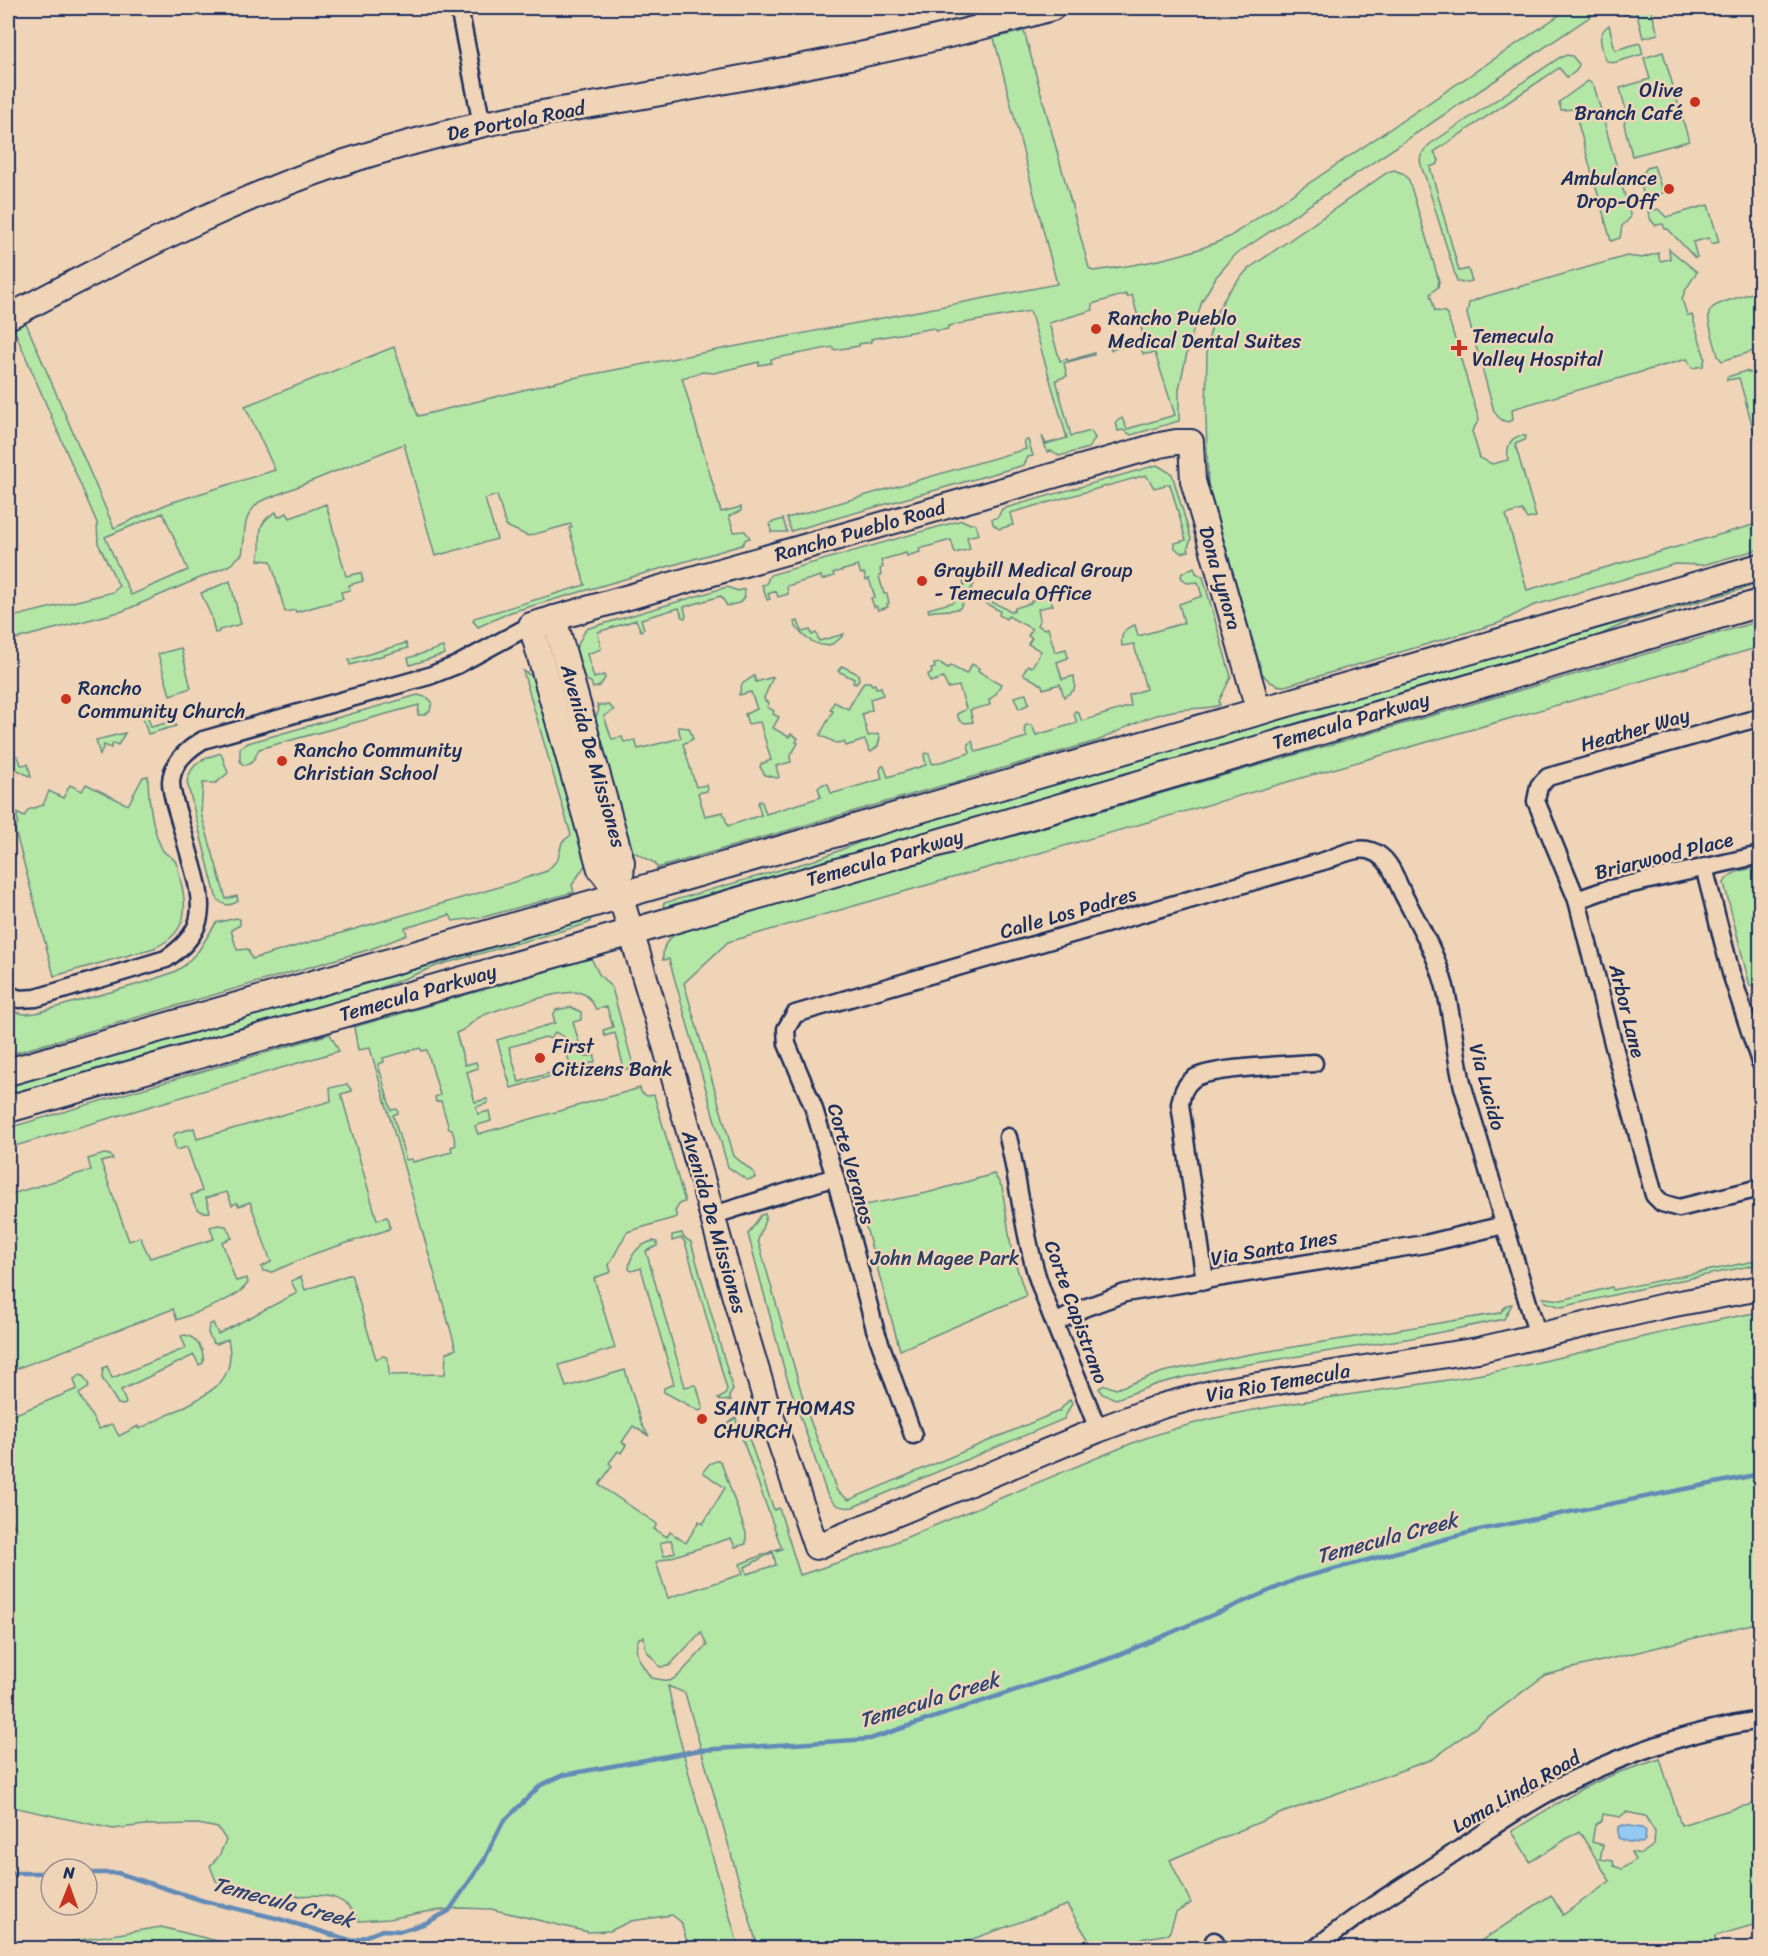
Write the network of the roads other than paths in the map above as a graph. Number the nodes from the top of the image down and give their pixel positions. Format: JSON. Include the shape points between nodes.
{"nodes":[{"id":1,"x":459,"y":8,"type":"edge"},
{"id":2,"x":1052,"y":8,"type":"edge"},
{"id":3,"x":982,"y":17,"type":"edge"},
{"id":4,"x":482,"y":125,"type":"junction"},
{"id":5,"x":8,"y":317,"type":"edge"},
{"id":6,"x":1191,"y":442,"type":"joint"},
{"id":7,"x":1761,"y":567,"type":"edge"},
{"id":8,"x":1761,"y":603,"type":"edge"},
{"id":9,"x":554,"y":618,"type":"junction"},
{"id":10,"x":531,"y":625,"type":"junction"},
{"id":11,"x":1259,"y":712,"type":"junction"},
{"id":12,"x":1761,"y":721,"type":"edge"},
{"id":13,"x":1536,"y":801,"type":"joint"},
{"id":14,"x":1761,"y":855,"type":"edge"},
{"id":15,"x":1383,"y":856,"type":"joint"},
{"id":16,"x":1704,"y":867,"type":"junction"},
{"id":17,"x":620,"y":895,"type":"junction"},
{"id":18,"x":1577,"y":900,"type":"junction"},
{"id":19,"x":632,"y":932,"type":"junction"},
{"id":20,"x":8,"y":994,"type":"edge"},
{"id":21,"x":787,"y":1044,"type":"joint"},
{"id":22,"x":1761,"y":1062,"type":"edge"},
{"id":23,"x":1314,"y":1063,"type":"dead end"},
{"id":24,"x":8,"y":1072,"type":"edge"},
{"id":25,"x":8,"y":1109,"type":"edge"},
{"id":26,"x":1008,"y":1137,"type":"dead end"},
{"id":27,"x":835,"y":1177,"type":"junction"},
{"id":28,"x":1761,"y":1188,"type":"edge"},
{"id":29,"x":711,"y":1216,"type":"junction"},
{"id":30,"x":1504,"y":1226,"type":"junction"},
{"id":31,"x":1205,"y":1281,"type":"junction"},
{"id":32,"x":1761,"y":1288,"type":"edge"},
{"id":33,"x":1055,"y":1323,"type":"junction"},
{"id":34,"x":1538,"y":1336,"type":"junction"},
{"id":35,"x":1098,"y":1430,"type":"junction"},
{"id":36,"x":913,"y":1435,"type":"dead end"},
{"id":37,"x":816,"y":1547,"type":"joint"},
{"id":38,"x":1761,"y":1720,"type":"edge"},
{"id":39,"x":1316,"y":1948,"type":"edge"}],
"edges":[{"from":1,"to":4,"type":"street"},
{"from":2,"to":3,"type":"street","name":"De Portola Road"},
{"from":3,"to":4,"type":"street","name":"De Portola Road","via":[[674,90]]},
{"from":4,"to":5,"type":"street","name":"De Portola Road","via":[[321,170],[249,198],[175,231]]},
{"from":6,"to":9,"type":"street","name":"Rancho Pueblo Road","via":[[1160,446]]},
{"from":6,"to":11,"type":"street","name":"Dona Lynora","via":[[1193,481]]},
{"from":7,"to":11,"type":"main road","name":"Temecula Parkway"},
{"from":8,"to":19,"type":"main road","name":"Temecula Parkway"},
{"from":9,"to":10,"type":"street","name":"Rancho Pueblo Road"},
{"from":9,"to":17,"type":"street","name":"Avenida De Missiones","via":[[622,862]]},
{"from":10,"to":17,"type":"street","name":"Avenida De Missiones","via":[[600,869]]},
{"from":10,"to":20,"type":"street","via":[[429,676],[203,740],[190,748],[180,758],[171,782],[200,891],[201,908],[192,935],[166,959],[36,998],[19,999]]},
{"from":11,"to":17,"type":"main road","name":"Temecula Parkway"},
{"from":12,"to":13,"type":"street","name":"Heather Way","via":[[1754,718],[1548,777],[1539,786]]},
{"from":13,"to":18,"type":"street","name":"Arbor Lane"},
{"from":14,"to":16,"type":"street","name":"Briarwood Place"},
{"from":15,"to":21,"type":"street","name":"Calle Los Padres","via":[[1369,850],[1351,851],[808,1009],[795,1014],[786,1029]]},
{"from":15,"to":30,"type":"street","name":"Via Lucido","via":[[1423,928],[1437,963],[1463,1087]]},
{"from":16,"to":18,"type":"street","name":"Briarwood Place"},
{"from":16,"to":22,"type":"street","via":[[1731,973]]},
{"from":17,"to":19,"type":"street","name":"Avenida De Missiones"},
{"from":17,"to":24,"type":"main road","name":"Temecula Parkway"},
{"from":18,"to":28,"type":"street","name":"Arbor Lane","via":[[1654,1195],[1662,1203],[1679,1208]]},
{"from":19,"to":25,"type":"main road","name":"Temecula Parkway"},
{"from":19,"to":29,"type":"street","name":"Avenida De Missiones"},
{"from":21,"to":27,"type":"street","name":"Corte Veranos","via":[[813,1106]]},
{"from":23,"to":31,"type":"street","via":[[1210,1072],[1193,1079],[1183,1091],[1180,1104]]},
{"from":26,"to":33,"type":"street","name":"Corte Capistrano","via":[[1024,1230]]},
{"from":27,"to":29,"type":"street"},
{"from":27,"to":36,"type":"street","name":"Corte Veranos","via":[[875,1329]]},
{"from":29,"to":37,"type":"street","name":"Avenida De Missiones","via":[[766,1401]]},
{"from":30,"to":31,"type":"street","name":"Via Santa Ines","via":[[1425,1244]]},
{"from":30,"to":34,"type":"street","name":"Via Lucido"},
{"from":31,"to":33,"type":"street","name":"Via Santa Ines","via":[[1125,1293]]},
{"from":32,"to":34,"type":"street","name":"Via Rio Temecula"},
{"from":33,"to":35,"type":"street","name":"Corte Capistrano"},
{"from":34,"to":35,"type":"street","name":"Via Rio Temecula","via":[[1478,1350],[1214,1392],[1161,1406]]},
{"from":35,"to":37,"type":"street","name":"Via Rio Temecula"},
{"from":38,"to":39,"type":"street","name":"Loma Linda Road","via":[[1681,1738],[1570,1781],[1354,1918]]}]}
